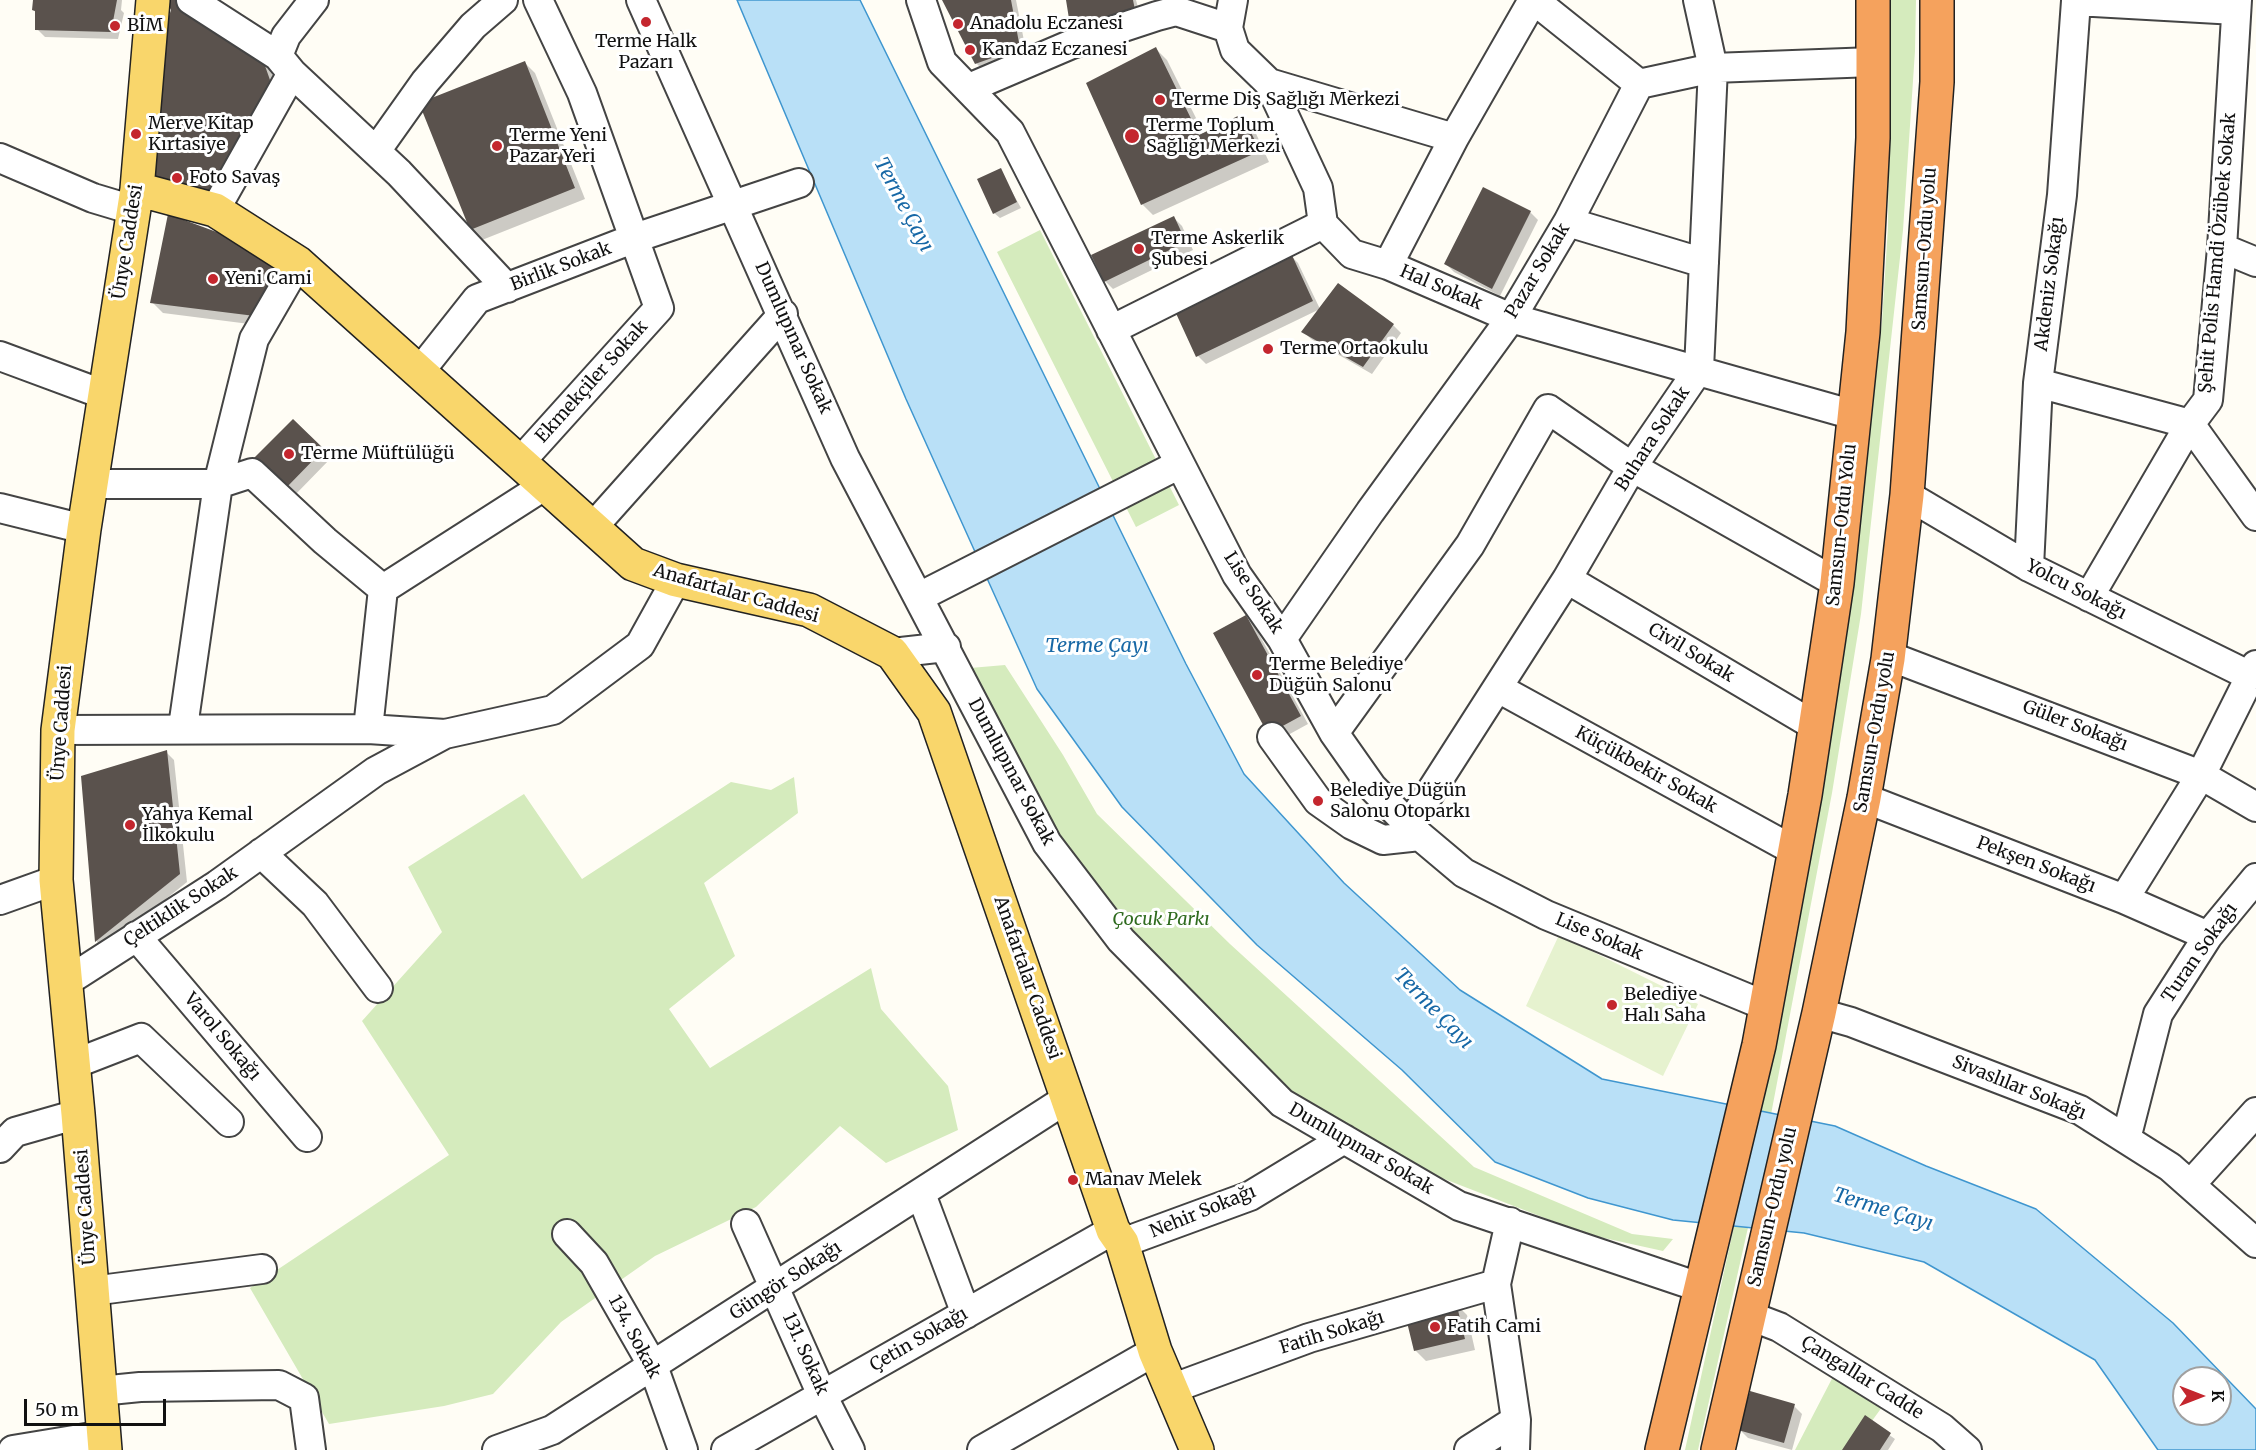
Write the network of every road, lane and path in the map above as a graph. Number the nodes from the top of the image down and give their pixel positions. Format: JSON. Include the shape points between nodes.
{"nodes":[{"id":1,"x":153,"y":0,"type":"edge"},
{"id":2,"x":191,"y":0,"type":"edge"},
{"id":3,"x":314,"y":0,"type":"edge"},
{"id":4,"x":503,"y":0,"type":"edge"},
{"id":5,"x":538,"y":0,"type":"edge"},
{"id":6,"x":641,"y":0,"type":"edge"},
{"id":7,"x":921,"y":0,"type":"edge"},
{"id":8,"x":1233,"y":0,"type":"edge"},
{"id":9,"x":1534,"y":0,"type":"edge"},
{"id":10,"x":1698,"y":0,"type":"edge"},
{"id":11,"x":1873,"y":0,"type":"edge"},
{"id":12,"x":1937,"y":0,"type":"edge"},
{"id":13,"x":2076,"y":1,"type":"edge"},
{"id":14,"x":2237,"y":5,"type":"edge"},
{"id":15,"x":1154,"y":8,"type":"edge"},
{"id":16,"x":1228,"y":28,"type":"junction"},
{"id":17,"x":1873,"y":62,"type":"junction"},
{"id":18,"x":285,"y":64,"type":"junction"},
{"id":19,"x":1713,"y":68,"type":"junction"},
{"id":20,"x":1269,"y":83,"type":"junction"},
{"id":21,"x":1639,"y":84,"type":"junction"},
{"id":22,"x":969,"y":88,"type":"junction"},
{"id":23,"x":1454,"y":138,"type":"junction"},
{"id":24,"x":376,"y":151,"type":"junction"},
{"id":25,"x":0,"y":158,"type":"edge"},
{"id":26,"x":799,"y":183,"type":"dead end"},
{"id":27,"x":135,"y":199,"type":"junction"},
{"id":28,"x":733,"y":207,"type":"junction"},
{"id":29,"x":215,"y":210,"type":"junction"},
{"id":30,"x":1568,"y":222,"type":"junction"},
{"id":31,"x":1323,"y":224,"type":"junction"},
{"id":32,"x":635,"y":238,"type":"junction"},
{"id":33,"x":2222,"y":248,"type":"junction"},
{"id":34,"x":2256,"y":262,"type":"edge"},
{"id":35,"x":298,"y":263,"type":"junction"},
{"id":36,"x":1704,"y":263,"type":"junction"},
{"id":37,"x":1388,"y":265,"type":"junction"},
{"id":38,"x":507,"y":288,"type":"junction"},
{"id":39,"x":783,"y":314,"type":"junction"},
{"id":40,"x":1511,"y":318,"type":"junction"},
{"id":41,"x":1111,"y":330,"type":"junction"},
{"id":42,"x":0,"y":356,"type":"edge"},
{"id":43,"x":1699,"y":369,"type":"junction"},
{"id":44,"x":420,"y":370,"type":"junction"},
{"id":45,"x":2038,"y":383,"type":"junction"},
{"id":46,"x":105,"y":395,"type":"junction"},
{"id":47,"x":1854,"y":415,"type":"junction"},
{"id":48,"x":2190,"y":424,"type":"junction"},
{"id":49,"x":520,"y":462,"type":"junction"},
{"id":50,"x":1180,"y":464,"type":"junction"},
{"id":51,"x":1632,"y":467,"type":"junction"},
{"id":52,"x":91,"y":484,"type":"junction"},
{"id":53,"x":218,"y":484,"type":"junction"},
{"id":54,"x":544,"y":486,"type":"junction"},
{"id":55,"x":1907,"y":495,"type":"junction"},
{"id":56,"x":0,"y":508,"type":"edge"},
{"id":57,"x":2256,"y":516,"type":"edge"},
{"id":58,"x":592,"y":528,"type":"junction"},
{"id":59,"x":84,"y":529,"type":"junction"},
{"id":60,"x":2029,"y":567,"type":"junction"},
{"id":61,"x":1567,"y":579,"type":"junction"},
{"id":62,"x":676,"y":580,"type":"junction"},
{"id":63,"x":1837,"y":583,"type":"junction"},
{"id":64,"x":383,"y":589,"type":"junction"},
{"id":65,"x":919,"y":597,"type":"junction"},
{"id":66,"x":2089,"y":597,"type":"junction"},
{"id":67,"x":1282,"y":639,"type":"junction"},
{"id":68,"x":946,"y":647,"type":"junction"},
{"id":69,"x":892,"y":653,"type":"junction"},
{"id":70,"x":1889,"y":656,"type":"junction"},
{"id":71,"x":2253,"y":671,"type":"edge"},
{"id":72,"x":1498,"y":688,"type":"junction"},
{"id":73,"x":1815,"y":726,"type":"junction"},
{"id":74,"x":183,"y":728,"type":"junction"},
{"id":75,"x":368,"y":729,"type":"junction"},
{"id":76,"x":58,"y":730,"type":"junction"},
{"id":77,"x":1334,"y":733,"type":"junction"},
{"id":78,"x":445,"y":734,"type":"junction"},
{"id":79,"x":1272,"y":737,"type":"dead end"},
{"id":80,"x":2201,"y":775,"type":"junction"},
{"id":81,"x":1864,"y":798,"type":"junction"},
{"id":82,"x":2256,"y":807,"type":"edge"},
{"id":83,"x":1415,"y":830,"type":"junction"},
{"id":84,"x":1795,"y":851,"type":"junction"},
{"id":85,"x":261,"y":853,"type":"junction"},
{"id":86,"x":2256,"y":878,"type":"edge"},
{"id":87,"x":56,"y":880,"type":"junction"},
{"id":88,"x":2124,"y":899,"type":"junction"},
{"id":89,"x":0,"y":900,"type":"edge"},
{"id":90,"x":136,"y":936,"type":"junction"},
{"id":91,"x":2208,"y":936,"type":"junction"},
{"id":92,"x":66,"y":982,"type":"junction"},
{"id":93,"x":378,"y":988,"type":"dead end"},
{"id":94,"x":1766,"y":1006,"type":"junction"},
{"id":95,"x":1819,"y":1013,"type":"junction"},
{"id":96,"x":74,"y":1064,"type":"junction"},
{"id":97,"x":1068,"y":1098,"type":"junction"},
{"id":98,"x":2256,"y":1112,"type":"edge"},
{"id":99,"x":78,"y":1114,"type":"junction"},
{"id":100,"x":229,"y":1122,"type":"dead end"},
{"id":101,"x":307,"y":1137,"type":"dead end"},
{"id":102,"x":1344,"y":1139,"type":"junction"},
{"id":103,"x":2126,"y":1139,"type":"junction"},
{"id":104,"x":0,"y":1148,"type":"edge"},
{"id":105,"x":2191,"y":1184,"type":"junction"},
{"id":106,"x":921,"y":1194,"type":"junction"},
{"id":107,"x":1510,"y":1222,"type":"junction"},
{"id":108,"x":746,"y":1224,"type":"dead end"},
{"id":109,"x":567,"y":1234,"type":"dead end"},
{"id":110,"x":1117,"y":1237,"type":"junction"},
{"id":111,"x":2256,"y":1243,"type":"edge"},
{"id":112,"x":262,"y":1269,"type":"dead end"},
{"id":113,"x":1496,"y":1284,"type":"junction"},
{"id":114,"x":776,"y":1288,"type":"junction"},
{"id":115,"x":1702,"y":1288,"type":"junction"},
{"id":116,"x":92,"y":1291,"type":"junction"},
{"id":117,"x":1752,"y":1305,"type":"junction"},
{"id":118,"x":966,"y":1314,"type":"junction"},
{"id":119,"x":1155,"y":1351,"type":"junction"},
{"id":120,"x":653,"y":1366,"type":"junction"},
{"id":121,"x":1171,"y":1389,"type":"junction"},
{"id":122,"x":100,"y":1391,"type":"junction"},
{"id":123,"x":822,"y":1395,"type":"junction"},
{"id":124,"x":1516,"y":1420,"type":"junction"},
{"id":125,"x":104,"y":1443,"type":"edge"},
{"id":126,"x":525,"y":1445,"type":"edge"},
{"id":127,"x":13,"y":1450,"type":"edge"},
{"id":128,"x":312,"y":1450,"type":"edge"},
{"id":129,"x":496,"y":1450,"type":"edge"},
{"id":130,"x":683,"y":1450,"type":"edge"},
{"id":131,"x":726,"y":1450,"type":"edge"},
{"id":132,"x":850,"y":1450,"type":"edge"},
{"id":133,"x":982,"y":1450,"type":"edge"},
{"id":134,"x":1197,"y":1450,"type":"edge"},
{"id":135,"x":1469,"y":1450,"type":"edge"},
{"id":136,"x":1515,"y":1450,"type":"edge"},
{"id":137,"x":1662,"y":1450,"type":"edge"},
{"id":138,"x":1718,"y":1450,"type":"edge"},
{"id":139,"x":1968,"y":1450,"type":"edge"}],
"edges":[{"from":1,"to":27,"type":"main road","name":"Ünye Caddesi"},
{"from":2,"to":18,"type":"street"},
{"from":3,"to":18,"type":"street","via":[[286,36]]},
{"from":4,"to":24,"type":"street","via":[[473,26],[425,82]]},
{"from":5,"to":32,"type":"street","name":"Ekmekçiler Sokak","via":[[582,93]]},
{"from":6,"to":28,"type":"street","name":"Dumlupınar Sokak"},
{"from":7,"to":22,"type":"street","name":"Lise Sokak","via":[[942,62]]},
{"from":8,"to":16,"type":"street"},
{"from":9,"to":21,"type":"street"},
{"from":9,"to":23,"type":"street","name":"Hal Sokak"},
{"from":10,"to":19,"type":"street","name":"Buhara Sokak"},
{"from":11,"to":17,"type":"highway","name":"Samsun-Ordu Yolu"},
{"from":12,"to":55,"type":"highway","name":"Samsun-Ordu yolu","via":[[1937,82]]},
{"from":13,"to":14,"type":"street"},
{"from":13,"to":45,"type":"street","name":"Akdeniz Sokağı","via":[[2062,195]]},
{"from":14,"to":33,"type":"street","name":"Şehit Polis Hamdi Özübek Sokak"},
{"from":15,"to":16,"type":"street"},
{"from":15,"to":22,"type":"street"},
{"from":16,"to":20,"type":"street","via":[[1235,50]]},
{"from":17,"to":19,"type":"street"},
{"from":17,"to":47,"type":"highway","name":"Samsun-Ordu Yolu","via":[[1863,332]]},
{"from":18,"to":24,"type":"street"},
{"from":18,"to":29,"type":"street"},
{"from":19,"to":21,"type":"street"},
{"from":19,"to":36,"type":"street","name":"Buhara Sokak"},
{"from":20,"to":23,"type":"street"},
{"from":20,"to":31,"type":"street","via":[[1318,188]]},
{"from":21,"to":30,"type":"street","name":"Pazar Sokak"},
{"from":22,"to":41,"type":"street","name":"Lise Sokak","via":[[1010,132]]},
{"from":23,"to":37,"type":"street","name":"Hal Sokak"},
{"from":24,"to":38,"type":"street"},
{"from":25,"to":27,"type":"street","via":[[93,198]]},
{"from":26,"to":28,"type":"street","name":"Birlik Sokak"},
{"from":27,"to":29,"type":"main road","name":"Anafartalar Caddesi"},
{"from":27,"to":46,"type":"main road","name":"Ünye Caddesi"},
{"from":28,"to":32,"type":"street","name":"Birlik Sokak"},
{"from":28,"to":39,"type":"street","name":"Dumlupınar Sokak"},
{"from":29,"to":35,"type":"main road","name":"Anafartalar Caddesi"},
{"from":30,"to":36,"type":"street"},
{"from":30,"to":40,"type":"street","name":"Pazar Sokak"},
{"from":31,"to":37,"type":"street","via":[[1352,254]]},
{"from":31,"to":41,"type":"street"},
{"from":32,"to":38,"type":"street","name":"Birlik Sokak"},
{"from":32,"to":49,"type":"street","name":"Ekmekçiler Sokak","via":[[658,308]]},
{"from":33,"to":34,"type":"street"},
{"from":33,"to":48,"type":"street","name":"Şehit Polis Hamdi Özübek Sokak","via":[[2208,400]]},
{"from":35,"to":44,"type":"main road","name":"Anafartalar Caddesi"},
{"from":35,"to":53,"type":"street","via":[[254,339]]},
{"from":36,"to":43,"type":"street","name":"Buhara Sokak"},
{"from":37,"to":40,"type":"street","name":"Hal Sokak"},
{"from":38,"to":44,"type":"street","name":"Birlik Sokak","via":[[477,299]]},
{"from":39,"to":58,"type":"street"},
{"from":39,"to":65,"type":"street","name":"Dumlupınar Sokak","via":[[845,458]]},
{"from":40,"to":43,"type":"street","name":"Hal Sokak"},
{"from":40,"to":67,"type":"street","name":"Pazar Sokak"},
{"from":41,"to":50,"type":"street","name":"Lise Sokak"},
{"from":42,"to":46,"type":"street"},
{"from":43,"to":47,"type":"street","name":"Hal Sokak"},
{"from":43,"to":51,"type":"street","name":"Buhara Sokak"},
{"from":44,"to":49,"type":"main road","name":"Anafartalar Caddesi"},
{"from":45,"to":48,"type":"street"},
{"from":45,"to":60,"type":"street","name":"Akdeniz Sokağı"},
{"from":46,"to":52,"type":"main road","name":"Ünye Caddesi"},
{"from":47,"to":63,"type":"highway","name":"Samsun-Ordu Yolu"},
{"from":48,"to":57,"type":"street"},
{"from":48,"to":66,"type":"street","name":"Şehit Polis Hamdi Özübek Sokak"},
{"from":49,"to":54,"type":"main road","name":"Anafartalar Caddesi"},
{"from":50,"to":65,"type":"street"},
{"from":50,"to":67,"type":"street","name":"Lise Sokak","via":[[1237,574]]},
{"from":51,"to":61,"type":"street","name":"Buhara Sokak"},
{"from":51,"to":63,"type":"street"},
{"from":51,"to":77,"type":"street","via":[[1548,409],[1470,545]]},
{"from":52,"to":53,"type":"street"},
{"from":52,"to":59,"type":"main road","name":"Ünye Caddesi"},
{"from":53,"to":64,"type":"street","via":[[252,473]]},
{"from":53,"to":74,"type":"street"},
{"from":54,"to":58,"type":"main road","name":"Anafartalar Caddesi"},
{"from":54,"to":64,"type":"street"},
{"from":55,"to":60,"type":"street","name":"Yolcu Sokağı"},
{"from":55,"to":70,"type":"highway","name":"Samsun-Ordu yolu"},
{"from":56,"to":59,"type":"street"},
{"from":58,"to":62,"type":"main road","name":"Anafartalar Caddesi","via":[[633,564]]},
{"from":59,"to":76,"type":"main road","name":"Ünye Caddesi"},
{"from":60,"to":66,"type":"street","name":"Yolcu Sokağı"},
{"from":61,"to":72,"type":"street","name":"Buhara Sokak"},
{"from":61,"to":73,"type":"street","name":"Civil Sokak"},
{"from":62,"to":69,"type":"main road","name":"Anafartalar Caddesi","via":[[809,610]]},
{"from":62,"to":78,"type":"street","via":[[640,645],[554,711]]},
{"from":63,"to":73,"type":"highway","name":"Samsun-Ordu Yolu"},
{"from":64,"to":75,"type":"street"},
{"from":65,"to":68,"type":"street","name":"Dumlupınar Sokak"},
{"from":66,"to":71,"type":"street","name":"Yolcu Sokağı"},
{"from":67,"to":77,"type":"street","name":"Lise Sokak"},
{"from":68,"to":69,"type":"street"},
{"from":68,"to":102,"type":"street","name":"Dumlupınar Sokak","via":[[1047,843],[1121,940],[1282,1103]]},
{"from":69,"to":97,"type":"main road","name":"Anafartalar Caddesi","via":[[934,712]]},
{"from":70,"to":80,"type":"street","name":"Güler Sokağı"},
{"from":70,"to":81,"type":"highway","name":"Samsun-Ordu yolu"},
{"from":71,"to":80,"type":"street"},
{"from":72,"to":83,"type":"street","name":"Buhara Sokak"},
{"from":72,"to":84,"type":"street","name":"Küçükbekir Sokak"},
{"from":73,"to":84,"type":"highway","name":"Samsun-Ordu Yolu"},
{"from":74,"to":75,"type":"street"},
{"from":74,"to":76,"type":"street"},
{"from":75,"to":78,"type":"street"},
{"from":76,"to":87,"type":"main road","name":"Ünye Caddesi"},
{"from":77,"to":83,"type":"street","name":"Lise Sokak","via":[[1372,787]]},
{"from":78,"to":85,"type":"street","name":"Çeltiklik Sokak","via":[[376,771]]},
{"from":79,"to":83,"type":"street","via":[[1318,801],[1352,825],[1383,840]]},
{"from":80,"to":82,"type":"street","name":"Güler Sokağı"},
{"from":80,"to":88,"type":"street"},
{"from":81,"to":88,"type":"street","name":"Pekşen Sokağı"},
{"from":81,"to":95,"type":"highway","name":"Samsun-Ordu yolu"},
{"from":83,"to":94,"type":"street","name":"Lise Sokak","via":[[1464,873],[1521,903]]},
{"from":84,"to":94,"type":"highway","name":"Samsun-Ordu Yolu"},
{"from":85,"to":90,"type":"street","name":"Çeltiklik Sokak"},
{"from":85,"to":93,"type":"street","via":[[315,904]]},
{"from":86,"to":91,"type":"street","name":"Turan Sokağı"},
{"from":87,"to":89,"type":"street"},
{"from":87,"to":92,"type":"main road","name":"Ünye Caddesi"},
{"from":88,"to":91,"type":"street","name":"Pekşen Sokağı"},
{"from":90,"to":92,"type":"street","name":"Çeltiklik Sokak"},
{"from":90,"to":101,"type":"street","name":"Varol Sokağı"},
{"from":91,"to":103,"type":"street","name":"Turan Sokağı","via":[[2158,1014]]},
{"from":92,"to":96,"type":"main road","name":"Ünye Caddesi"},
{"from":94,"to":115,"type":"highway","name":"Samsun-Ordu Yolu"},
{"from":95,"to":103,"type":"street","name":"Sivaslılar Sokağı","via":[[2080,1110]]},
{"from":95,"to":117,"type":"highway","name":"Samsun-Ordu yolu"},
{"from":96,"to":99,"type":"main road","name":"Ünye Caddesi"},
{"from":96,"to":100,"type":"street","via":[[141,1038]]},
{"from":97,"to":106,"type":"street","name":"Güngör Sokağı"},
{"from":97,"to":110,"type":"main road","name":"Anafartalar Caddesi"},
{"from":98,"to":105,"type":"street"},
{"from":99,"to":104,"type":"street","via":[[15,1132]]},
{"from":99,"to":116,"type":"main road","name":"Ünye Caddesi"},
{"from":102,"to":107,"type":"street","name":"Dumlupınar Sokak","via":[[1459,1206]]},
{"from":102,"to":110,"type":"street","name":"Nehir Sokağı","via":[[1250,1196]]},
{"from":103,"to":105,"type":"street","name":"Sivaslılar Sokağı"},
{"from":105,"to":111,"type":"street","name":"Sivaslılar Sokağı"},
{"from":106,"to":114,"type":"street","name":"Güngör Sokağı"},
{"from":106,"to":118,"type":"street"},
{"from":107,"to":113,"type":"street"},
{"from":107,"to":115,"type":"street","name":"Dumlupınar Sokak"},
{"from":108,"to":114,"type":"street","name":"131. Sokak"},
{"from":109,"to":120,"type":"street","name":"134. Sokak","via":[[594,1263]]},
{"from":110,"to":118,"type":"street","name":"Çetin Sokağı"},
{"from":110,"to":119,"type":"main road","name":"Anafartalar Caddesi"},
{"from":112,"to":116,"type":"street"},
{"from":113,"to":121,"type":"street","name":"Fatih Sokağı","via":[[1309,1338]]},
{"from":113,"to":124,"type":"street"},
{"from":114,"to":120,"type":"street","name":"Güngör Sokağı"},
{"from":114,"to":123,"type":"street","name":"131. Sokak"},
{"from":115,"to":137,"type":"highway"},
{"from":116,"to":122,"type":"main road","name":"Ünye Caddesi"},
{"from":117,"to":138,"type":"highway","name":"Samsun-Ordu yolu"},
{"from":117,"to":139,"type":"street","name":"Çangallar Cadde","via":[[1779,1327],[1942,1428]]},
{"from":118,"to":123,"type":"street","name":"Çetin Sokağı"},
{"from":119,"to":121,"type":"main road","name":"Anafartalar Caddesi"},
{"from":119,"to":133,"type":"street"},
{"from":120,"to":126,"type":"street","name":"Güngör Sokağı"},
{"from":120,"to":130,"type":"street","name":"134. Sokak"},
{"from":121,"to":134,"type":"main road","name":"Anafartalar Caddesi"},
{"from":122,"to":125,"type":"main road","name":"Ünye Caddesi"},
{"from":122,"to":128,"type":"street","via":[[279,1385],[304,1398]]},
{"from":123,"to":131,"type":"street","name":"Çetin Sokağı"},
{"from":123,"to":132,"type":"street","name":"131. Sokak"},
{"from":124,"to":135,"type":"street"},
{"from":124,"to":136,"type":"street"},
{"from":125,"to":127,"type":"street"},
{"from":126,"to":129,"type":"street","name":"Güngör Sokağı"}]}
